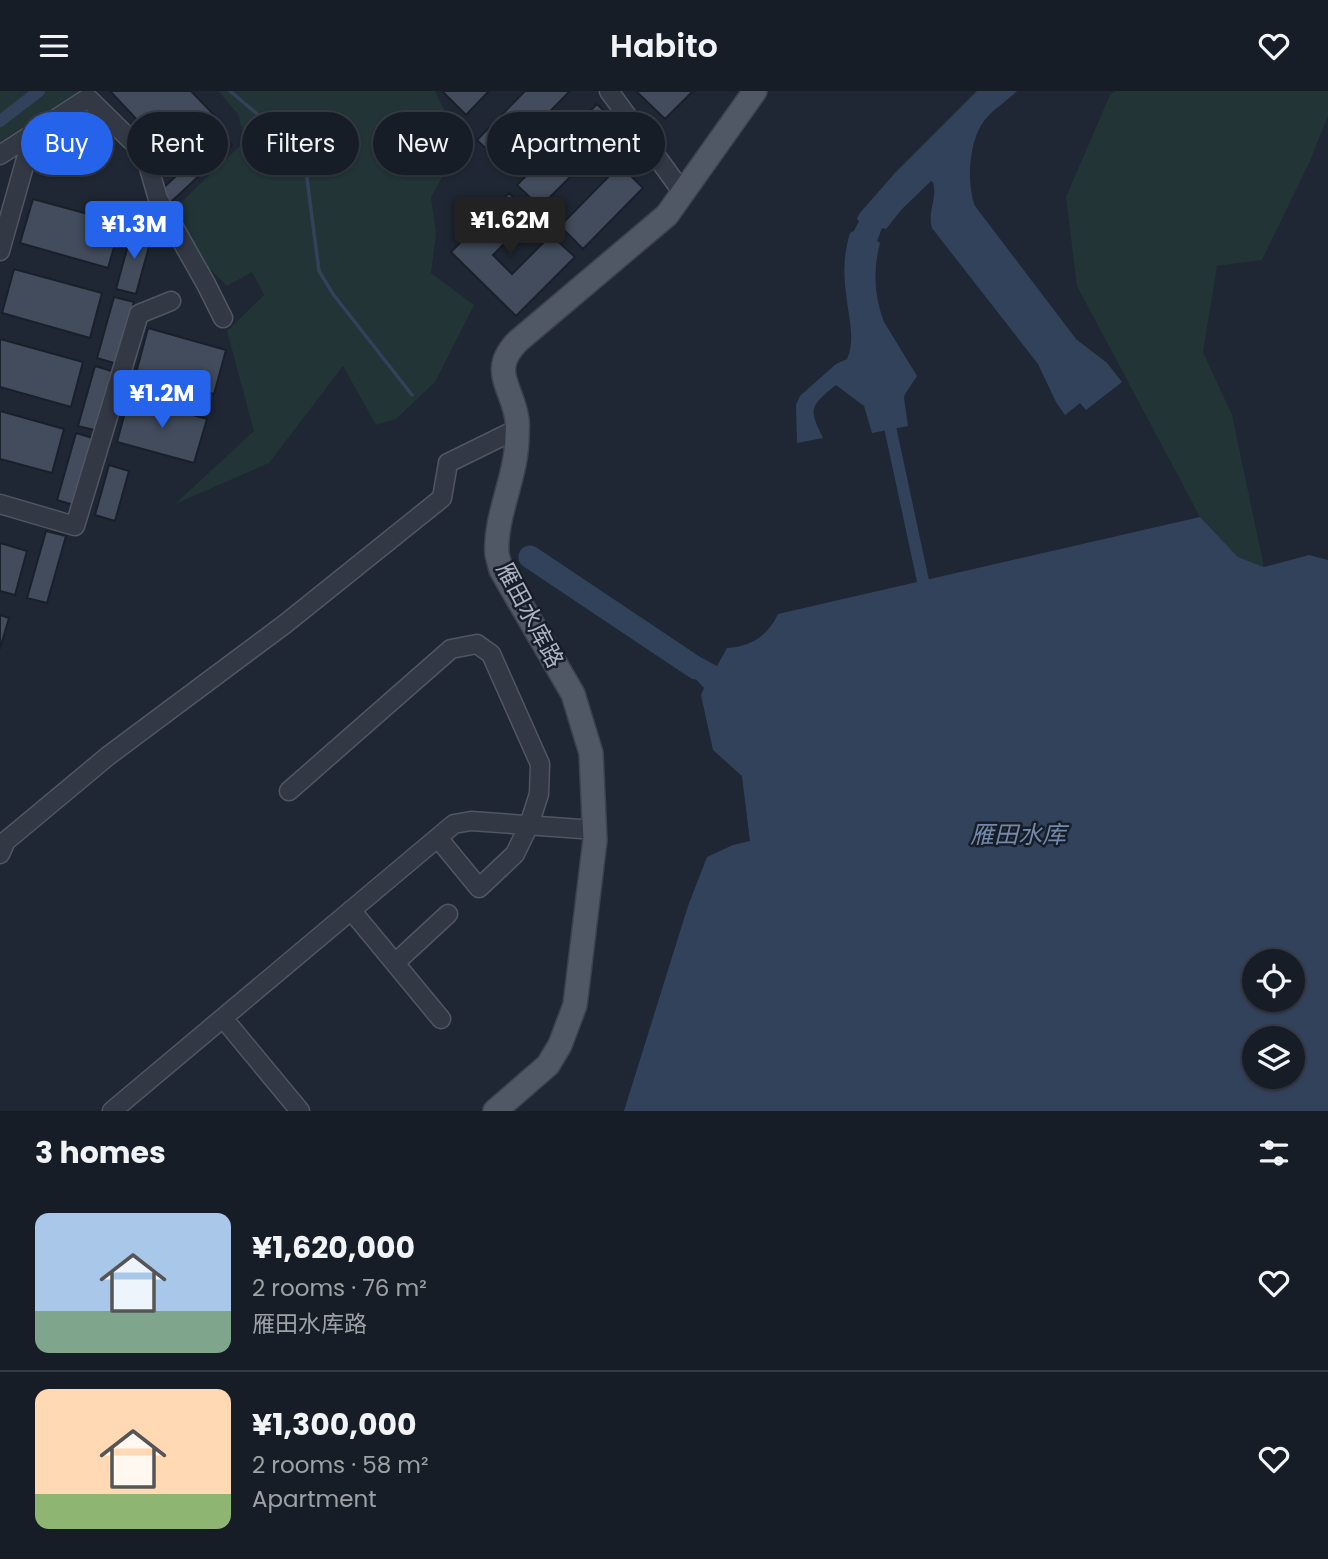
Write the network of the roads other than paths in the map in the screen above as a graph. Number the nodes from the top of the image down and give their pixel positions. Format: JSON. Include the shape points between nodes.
{"nodes":[{"id":1,"x":609,"y":91,"type":"edge"},
{"id":2,"x":755,"y":91,"type":"edge"},
{"id":3,"x":67,"y":112,"type":"edge"},
{"id":4,"x":102,"y":112,"type":"edge"},
{"id":5,"x":113,"y":123,"type":"edge"},
{"id":6,"x":21,"y":142,"type":"edge"},
{"id":7,"x":0,"y":155,"type":"edge"},
{"id":8,"x":21,"y":175,"type":"edge"},
{"id":9,"x":683,"y":193,"type":"junction"},
{"id":10,"x":0,"y":251,"type":"edge"},
{"id":11,"x":171,"y":300,"type":"dead end"},
{"id":12,"x":223,"y":318,"type":"dead end"},
{"id":13,"x":517,"y":429,"type":"junction"},
{"id":14,"x":0,"y":504,"type":"edge"},
{"id":15,"x":289,"y":791,"type":"dead end"},
{"id":16,"x":529,"y":825,"type":"junction"},
{"id":17,"x":595,"y":830,"type":"junction"},
{"id":18,"x":438,"y":838,"type":"junction"},
{"id":19,"x":0,"y":854,"type":"edge"},
{"id":20,"x":351,"y":910,"type":"junction"},
{"id":21,"x":448,"y":914,"type":"dead end"},
{"id":22,"x":395,"y":963,"type":"junction"},
{"id":23,"x":223,"y":1018,"type":"junction"},
{"id":24,"x":442,"y":1019,"type":"dead end"},
{"id":25,"x":111,"y":1111,"type":"edge"},
{"id":26,"x":300,"y":1111,"type":"edge"},
{"id":27,"x":495,"y":1111,"type":"edge"}],
"edges":[{"from":1,"to":9,"type":"lane"},
{"from":2,"to":9,"type":"main road","name":"雁田水库路"},
{"from":3,"to":4,"type":"lane","via":[[88,98]]},
{"from":5,"to":12,"type":"lane","via":[[145,154],[158,199]]},
{"from":6,"to":7,"type":"lane"},
{"from":8,"to":10,"type":"lane"},
{"from":9,"to":13,"type":"main road","name":"雁田水库路","via":[[667,215],[509,350],[503,363],[504,377]]},
{"from":11,"to":14,"type":"lane","via":[[139,314],[75,526]]},
{"from":13,"to":17,"type":"main road","name":"雁田水库路","via":[[517,454],[497,554],[501,570],[573,694],[591,753]]},
{"from":13,"to":19,"type":"lane","via":[[448,463],[442,498],[285,624],[108,756],[6,842]]},
{"from":15,"to":16,"type":"lane","via":[[451,649],[477,644],[491,654],[540,764],[539,794]]},
{"from":16,"to":17,"type":"lane"},
{"from":16,"to":18,"type":"lane","via":[[471,821],[454,824]]},
{"from":16,"to":18,"type":"lane","via":[[515,854],[479,888]]},
{"from":17,"to":27,"type":"main road","name":"雁田水库路","via":[[575,1005],[548,1065]]},
{"from":18,"to":20,"type":"lane"},
{"from":20,"to":22,"type":"lane"},
{"from":20,"to":23,"type":"lane"},
{"from":21,"to":22,"type":"lane"},
{"from":22,"to":24,"type":"lane"},
{"from":23,"to":25,"type":"lane"},
{"from":23,"to":26,"type":"lane"}]}
